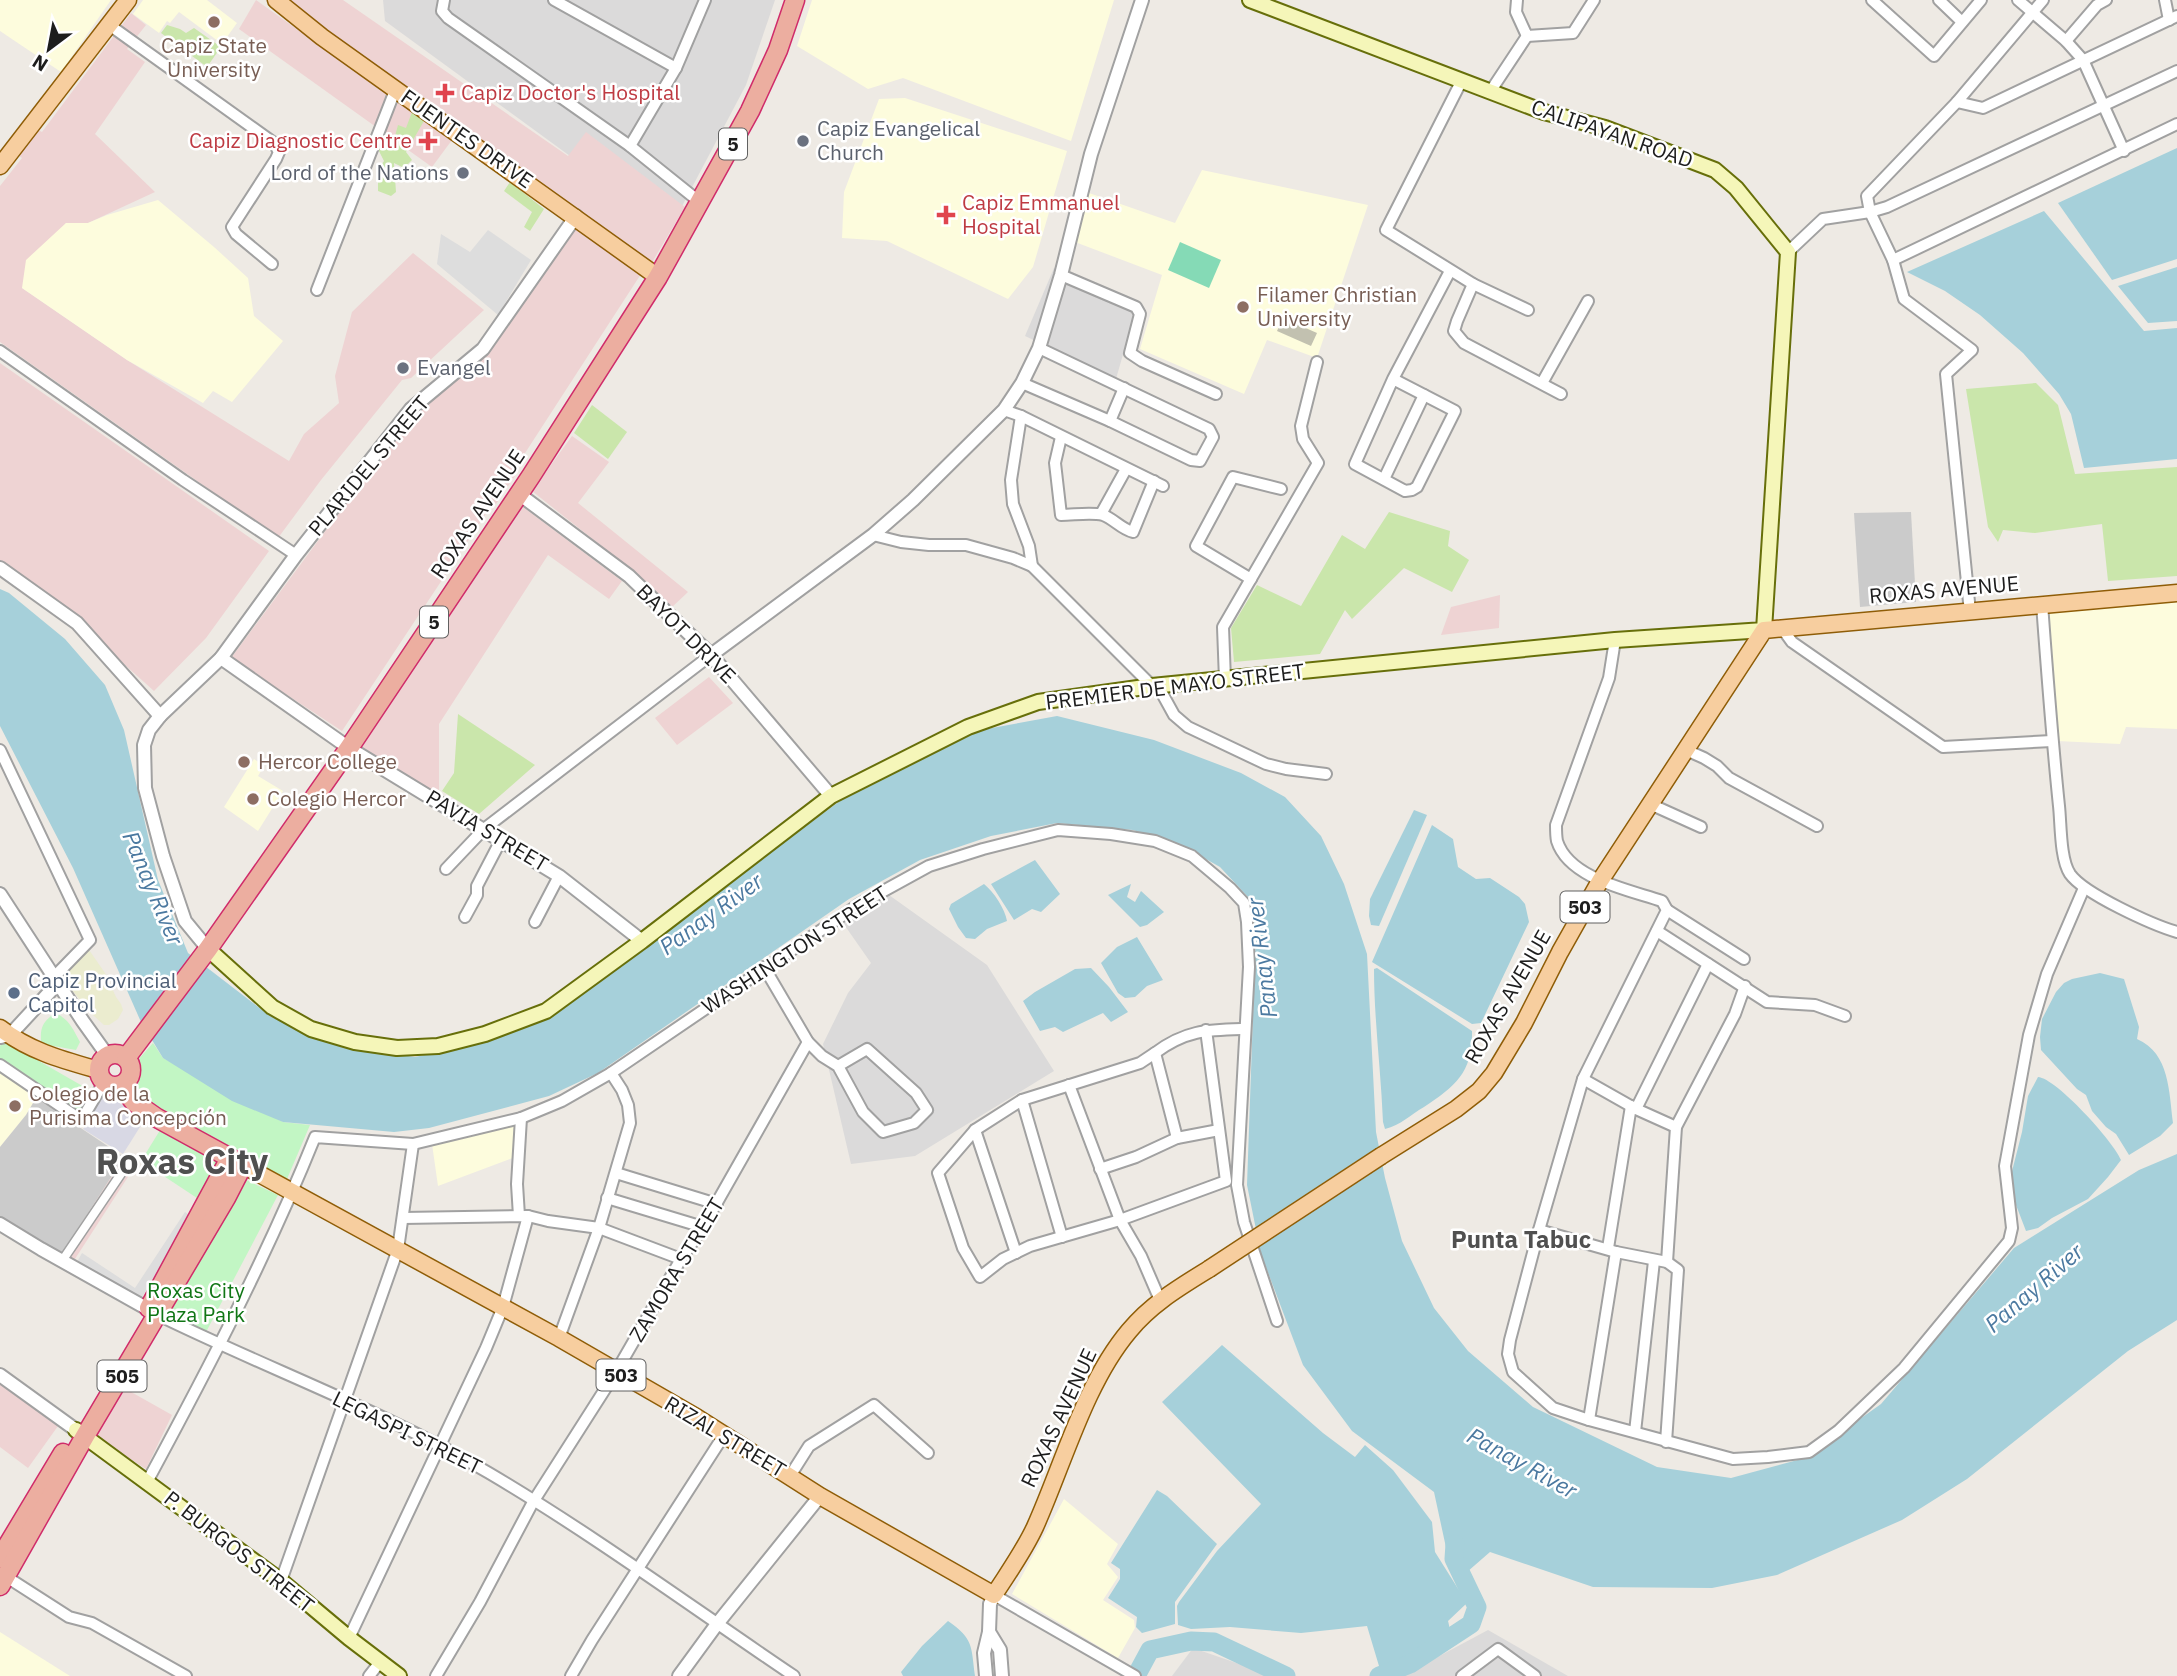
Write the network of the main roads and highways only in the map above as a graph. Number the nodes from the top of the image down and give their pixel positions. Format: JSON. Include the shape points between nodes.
{"nodes":[{"id":1,"x":128,"y":0,"type":"edge"},
{"id":2,"x":276,"y":0,"type":"edge"},
{"id":3,"x":1250,"y":0,"type":"edge"},
{"id":4,"x":789,"y":2,"type":"edge"},
{"id":5,"x":0,"y":166,"type":"edge"},
{"id":6,"x":658,"y":276,"type":"junction"},
{"id":7,"x":2177,"y":593,"type":"edge"},
{"id":8,"x":1764,"y":630,"type":"junction"},
{"id":9,"x":203,"y":955,"type":"junction"},
{"id":10,"x":3,"y":1033,"type":"edge"},
{"id":11,"x":126,"y":1058,"type":"junction"},
{"id":12,"x":108,"y":1073,"type":"junction"},
{"id":13,"x":237,"y":1161,"type":"junction"},
{"id":14,"x":81,"y":1433,"type":"junction"},
{"id":15,"x":0,"y":1558,"type":"edge"},
{"id":16,"x":2,"y":1578,"type":"edge"},
{"id":17,"x":994,"y":1595,"type":"joint"},
{"id":18,"x":399,"y":1676,"type":"edge"}],
"edges":[{"from":1,"to":5,"type":"main road"},
{"from":2,"to":6,"type":"main road","name":"FUENTES DRIVE"},
{"from":3,"to":8,"type":"main road","name":"CALIPAYAN ROAD","via":[[1544,113],[1605,128],[1715,170],[1736,188],[1788,252]]},
{"from":4,"to":6,"type":"highway","name":"ROXAS AVENUE","number":"5","via":[[778,50],[750,111]]},
{"from":6,"to":9,"type":"highway","name":"ROXAS AVENUE","number":"5","via":[[349,748]]},
{"from":7,"to":8,"type":"main road","name":"ROXAS AVENUE"},
{"from":8,"to":9,"type":"main road","name":"PREMIER DE MAYO STREET","via":[[1615,640],[1038,702],[968,727],[831,796],[546,1011],[438,1046],[397,1048],[311,1029],[272,1007]]},
{"from":8,"to":17,"type":"main road","name":"ROXAS AVENUE","number":"503","bridge":true,"via":[[1600,881],[1494,1073],[1456,1109],[1160,1300],[1129,1331],[1089,1397],[1034,1529]]},
{"from":9,"to":11,"type":"highway","name":"ROXAS AVENUE","number":"5"},
{"from":10,"to":12,"type":"main road","via":[[48,1056]]},
{"from":11,"to":12,"type":"highway","via":[[117,1054]]},
{"from":11,"to":12,"type":"highway","via":[[130,1073],[125,1082]]},
{"from":12,"to":13,"type":"highway","via":[[134,1102],[157,1118]]},
{"from":13,"to":14,"type":"highway","number":"505"},
{"from":13,"to":17,"type":"main road","name":"RIZAL STREET","number":"503","via":[[559,1338]]},
{"from":14,"to":15,"type":"highway","number":"505"},
{"from":14,"to":16,"type":"highway","number":"505"},
{"from":14,"to":18,"type":"main road","name":"P. BURGOS STREET","via":[[281,1581]]}]}
